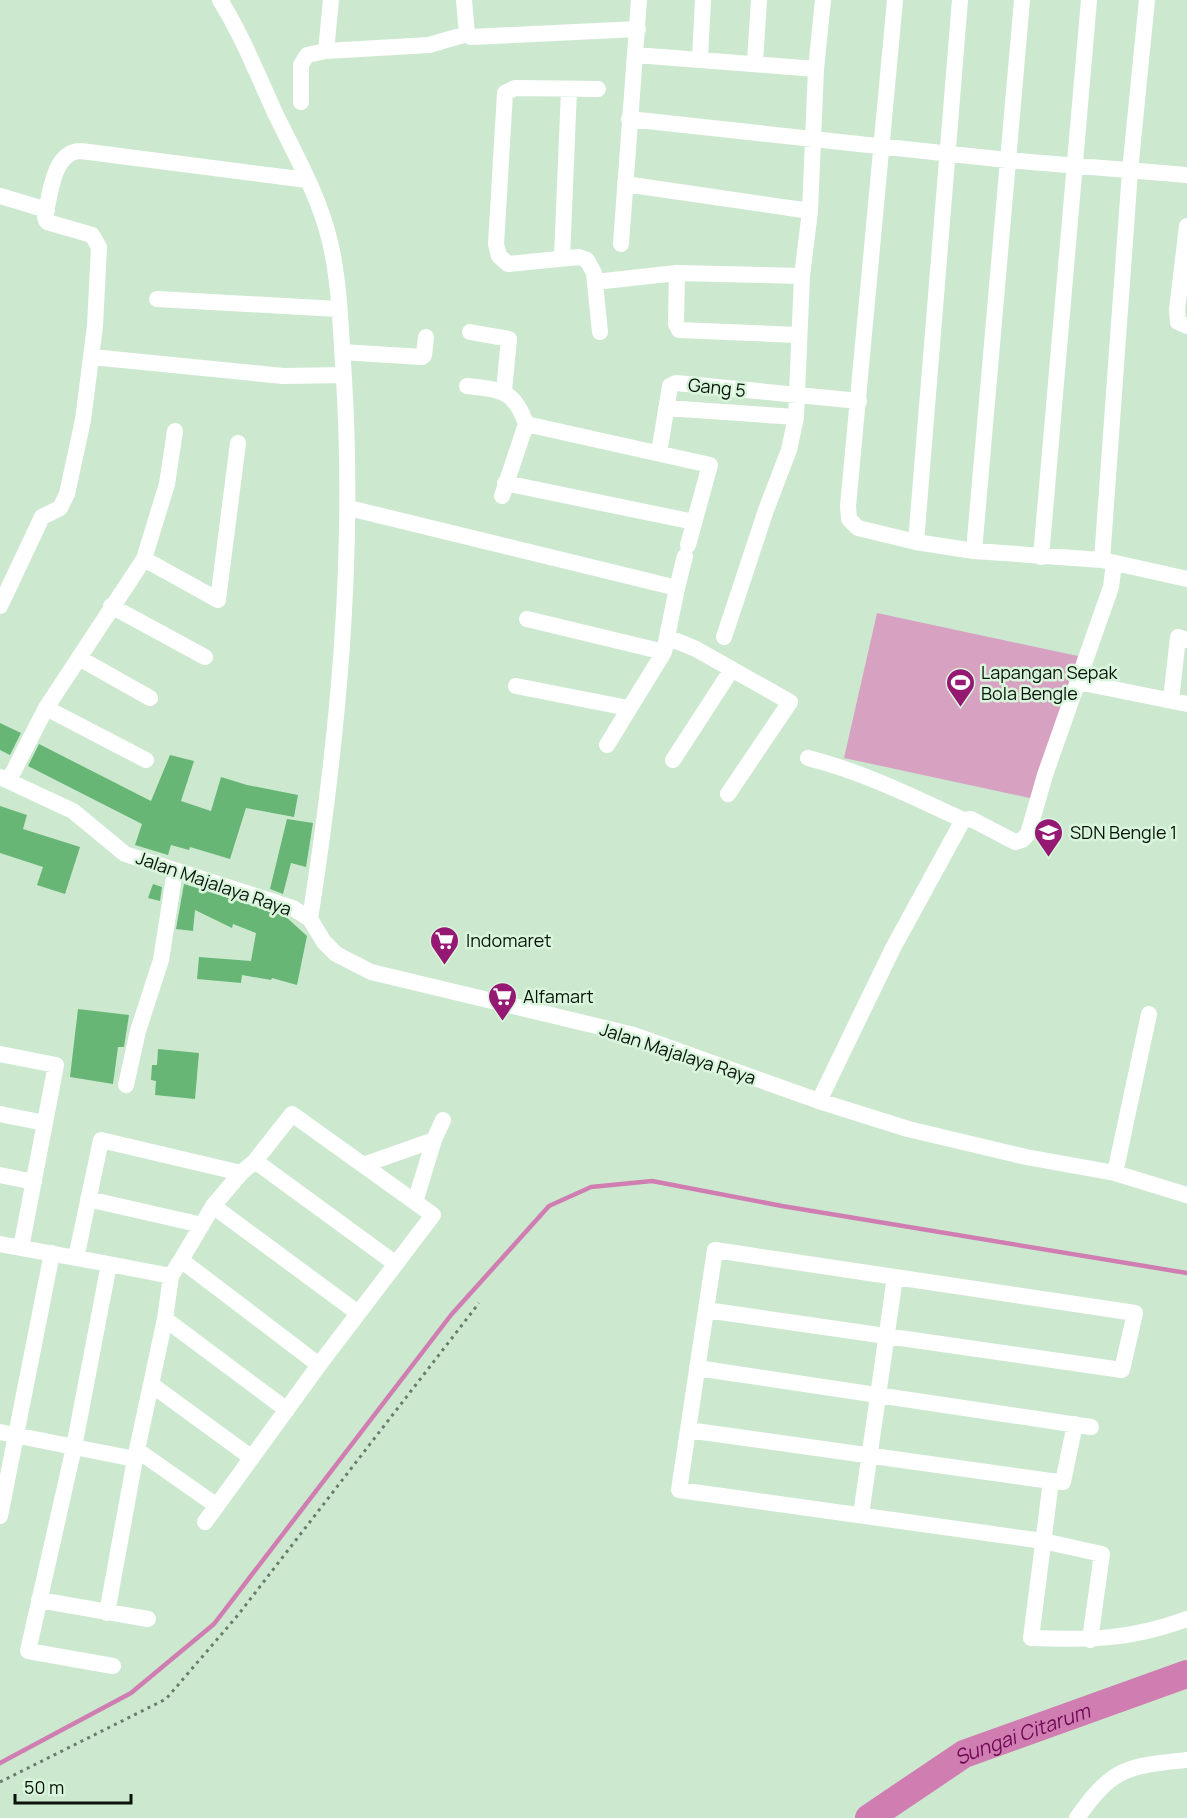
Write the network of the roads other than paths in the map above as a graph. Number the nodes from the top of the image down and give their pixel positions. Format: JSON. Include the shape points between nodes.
{"nodes":[{"id":1,"x":220,"y":0,"type":"edge"},
{"id":2,"x":331,"y":0,"type":"edge"},
{"id":3,"x":464,"y":0,"type":"edge"},
{"id":4,"x":639,"y":0,"type":"edge"},
{"id":5,"x":703,"y":0,"type":"edge"},
{"id":6,"x":759,"y":0,"type":"edge"},
{"id":7,"x":823,"y":0,"type":"edge"},
{"id":8,"x":895,"y":0,"type":"edge"},
{"id":9,"x":960,"y":0,"type":"edge"},
{"id":10,"x":1022,"y":0,"type":"edge"},
{"id":11,"x":1089,"y":0,"type":"edge"},
{"id":12,"x":1147,"y":0,"type":"edge"},
{"id":13,"x":638,"y":29,"type":"junction"},
{"id":14,"x":467,"y":34,"type":"junction"},
{"id":15,"x":326,"y":51,"type":"junction"},
{"id":16,"x":636,"y":55,"type":"junction"},
{"id":17,"x":700,"y":58,"type":"junction"},
{"id":18,"x":755,"y":63,"type":"junction"},
{"id":19,"x":816,"y":69,"type":"junction"},
{"id":20,"x":598,"y":89,"type":"dead end"},
{"id":21,"x":569,"y":90,"type":"junction"},
{"id":22,"x":301,"y":102,"type":"dead end"},
{"id":23,"x":629,"y":119,"type":"junction"},
{"id":24,"x":814,"y":137,"type":"junction"},
{"id":25,"x":882,"y":146,"type":"junction"},
{"id":26,"x":946,"y":152,"type":"junction"},
{"id":27,"x":1007,"y":160,"type":"junction"},
{"id":28,"x":1074,"y":165,"type":"junction"},
{"id":29,"x":1130,"y":171,"type":"junction"},
{"id":30,"x":1187,"y":175,"type":"edge"},
{"id":31,"x":307,"y":180,"type":"junction"},
{"id":32,"x":625,"y":184,"type":"junction"},
{"id":33,"x":0,"y":196,"type":"edge"},
{"id":34,"x":47,"y":210,"type":"junction"},
{"id":35,"x":810,"y":212,"type":"junction"},
{"id":36,"x":1187,"y":226,"type":"edge"},
{"id":37,"x":621,"y":244,"type":"dead end"},
{"id":38,"x":562,"y":258,"type":"junction"},
{"id":39,"x":677,"y":273,"type":"junction"},
{"id":40,"x":802,"y":276,"type":"junction"},
{"id":41,"x":595,"y":282,"type":"junction"},
{"id":42,"x":157,"y":299,"type":"dead end"},
{"id":43,"x":338,"y":309,"type":"junction"},
{"id":44,"x":1187,"y":326,"type":"edge"},
{"id":45,"x":470,"y":332,"type":"dead end"},
{"id":46,"x":600,"y":332,"type":"dead end"},
{"id":47,"x":798,"y":334,"type":"junction"},
{"id":48,"x":426,"y":337,"type":"dead end"},
{"id":49,"x":342,"y":352,"type":"junction"},
{"id":50,"x":92,"y":357,"type":"junction"},
{"id":51,"x":344,"y":375,"type":"junction"},
{"id":52,"x":468,"y":386,"type":"dead end"},
{"id":53,"x":504,"y":391,"type":"junction"},
{"id":54,"x":797,"y":395,"type":"junction"},
{"id":55,"x":860,"y":400,"type":"junction"},
{"id":56,"x":666,"y":408,"type":"junction"},
{"id":57,"x":796,"y":417,"type":"junction"},
{"id":58,"x":526,"y":424,"type":"junction"},
{"id":59,"x":175,"y":430,"type":"dead end"},
{"id":60,"x":238,"y":443,"type":"dead end"},
{"id":61,"x":659,"y":453,"type":"junction"},
{"id":62,"x":349,"y":508,"type":"junction"},
{"id":63,"x":694,"y":522,"type":"junction"},
{"id":64,"x":916,"y":542,"type":"junction"},
{"id":65,"x":974,"y":551,"type":"junction"},
{"id":66,"x":1041,"y":557,"type":"junction"},
{"id":67,"x":144,"y":559,"type":"junction"},
{"id":68,"x":1108,"y":562,"type":"junction"},
{"id":69,"x":1187,"y":579,"type":"edge"},
{"id":70,"x":677,"y":588,"type":"junction"},
{"id":71,"x":0,"y":606,"type":"edge"},
{"id":72,"x":111,"y":606,"type":"junction"},
{"id":73,"x":527,"y":619,"type":"dead end"},
{"id":74,"x":724,"y":637,"type":"dead end"},
{"id":75,"x":1187,"y":640,"type":"edge"},
{"id":76,"x":665,"y":645,"type":"junction"},
{"id":77,"x":205,"y":657,"type":"dead end"},
{"id":78,"x":79,"y":658,"type":"junction"},
{"id":79,"x":732,"y":669,"type":"junction"},
{"id":80,"x":1078,"y":682,"type":"junction"},
{"id":81,"x":516,"y":686,"type":"dead end"},
{"id":82,"x":150,"y":698,"type":"dead end"},
{"id":83,"x":1179,"y":702,"type":"edge"},
{"id":84,"x":46,"y":708,"type":"junction"},
{"id":85,"x":628,"y":708,"type":"junction"},
{"id":86,"x":607,"y":745,"type":"dead end"},
{"id":87,"x":808,"y":758,"type":"dead end"},
{"id":88,"x":673,"y":759,"type":"dead end"},
{"id":89,"x":146,"y":760,"type":"dead end"},
{"id":90,"x":4,"y":778,"type":"edge"},
{"id":91,"x":728,"y":794,"type":"dead end"},
{"id":92,"x":963,"y":820,"type":"junction"},
{"id":93,"x":175,"y":871,"type":"junction"},
{"id":94,"x":310,"y":919,"type":"junction"},
{"id":95,"x":1149,"y":1014,"type":"dead end"},
{"id":96,"x":0,"y":1054,"type":"edge"},
{"id":97,"x":126,"y":1085,"type":"dead end"},
{"id":98,"x":819,"y":1101,"type":"junction"},
{"id":99,"x":0,"y":1114,"type":"edge"},
{"id":100,"x":443,"y":1120,"type":"dead end"},
{"id":101,"x":45,"y":1123,"type":"junction"},
{"id":102,"x":434,"y":1140,"type":"junction"},
{"id":103,"x":255,"y":1161,"type":"junction"},
{"id":104,"x":363,"y":1165,"type":"junction"},
{"id":105,"x":241,"y":1173,"type":"junction"},
{"id":106,"x":1115,"y":1173,"type":"junction"},
{"id":107,"x":0,"y":1175,"type":"edge"},
{"id":108,"x":34,"y":1182,"type":"junction"},
{"id":109,"x":1187,"y":1195,"type":"edge"},
{"id":110,"x":88,"y":1199,"type":"junction"},
{"id":111,"x":415,"y":1202,"type":"junction"},
{"id":112,"x":213,"y":1206,"type":"junction"},
{"id":113,"x":202,"y":1225,"type":"junction"},
{"id":114,"x":0,"y":1244,"type":"edge"},
{"id":115,"x":21,"y":1248,"type":"junction"},
{"id":116,"x":52,"y":1253,"type":"junction"},
{"id":117,"x":76,"y":1258,"type":"junction"},
{"id":118,"x":182,"y":1260,"type":"junction"},
{"id":119,"x":109,"y":1264,"type":"junction"},
{"id":120,"x":396,"y":1264,"type":"junction"},
{"id":121,"x":171,"y":1276,"type":"junction"},
{"id":122,"x":895,"y":1277,"type":"junction"},
{"id":123,"x":706,"y":1310,"type":"junction"},
{"id":124,"x":358,"y":1313,"type":"junction"},
{"id":125,"x":165,"y":1319,"type":"junction"},
{"id":126,"x":886,"y":1336,"type":"junction"},
{"id":127,"x":319,"y":1365,"type":"junction"},
{"id":128,"x":697,"y":1368,"type":"junction"},
{"id":129,"x":152,"y":1385,"type":"junction"},
{"id":130,"x":878,"y":1395,"type":"junction"},
{"id":131,"x":287,"y":1410,"type":"junction"},
{"id":132,"x":688,"y":1430,"type":"junction"},
{"id":133,"x":0,"y":1432,"type":"edge"},
{"id":134,"x":17,"y":1436,"type":"junction"},
{"id":135,"x":74,"y":1447,"type":"junction"},
{"id":136,"x":136,"y":1454,"type":"junction"},
{"id":137,"x":869,"y":1455,"type":"junction"},
{"id":138,"x":252,"y":1458,"type":"junction"},
{"id":139,"x":1051,"y":1481,"type":"junction"},
{"id":140,"x":217,"y":1506,"type":"junction"},
{"id":141,"x":0,"y":1515,"type":"edge"},
{"id":142,"x":861,"y":1515,"type":"junction"},
{"id":143,"x":205,"y":1522,"type":"dead end"},
{"id":144,"x":1043,"y":1541,"type":"junction"},
{"id":145,"x":39,"y":1600,"type":"junction"},
{"id":146,"x":107,"y":1613,"type":"junction"},
{"id":147,"x":1187,"y":1619,"type":"edge"},
{"id":148,"x":148,"y":1620,"type":"dead end"},
{"id":149,"x":1090,"y":1640,"type":"junction"},
{"id":150,"x":113,"y":1666,"type":"dead end"},
{"id":151,"x":1187,"y":1760,"type":"edge"},
{"id":152,"x":1077,"y":1818,"type":"edge"}],
"edges":[{"from":1,"to":31,"type":"street","via":[[236,26]]},
{"from":2,"to":15,"type":"street"},
{"from":3,"to":14,"type":"street"},
{"from":4,"to":13,"type":"street"},
{"from":5,"to":17,"type":"street"},
{"from":6,"to":18,"type":"street"},
{"from":7,"to":19,"type":"street"},
{"from":8,"to":25,"type":"street"},
{"from":9,"to":26,"type":"street"},
{"from":10,"to":27,"type":"street"},
{"from":11,"to":28,"type":"street"},
{"from":12,"to":29,"type":"street"},
{"from":13,"to":14,"type":"street","via":[[492,37]]},
{"from":13,"to":16,"type":"street"},
{"from":14,"to":15,"type":"street","via":[[429,45]]},
{"from":15,"to":22,"type":"street","via":[[304,58]]},
{"from":16,"to":17,"type":"street"},
{"from":16,"to":23,"type":"street"},
{"from":17,"to":18,"type":"street"},
{"from":18,"to":19,"type":"street"},
{"from":19,"to":24,"type":"street"},
{"from":20,"to":21,"type":"street"},
{"from":21,"to":38,"type":"street"},
{"from":21,"to":38,"type":"street","via":[[514,88],[505,93],[496,244],[499,256],[508,264]]},
{"from":23,"to":24,"type":"street"},
{"from":23,"to":32,"type":"street"},
{"from":24,"to":25,"type":"street"},
{"from":24,"to":35,"type":"street"},
{"from":25,"to":26,"type":"street"},
{"from":25,"to":55,"type":"street"},
{"from":26,"to":27,"type":"street"},
{"from":26,"to":64,"type":"street"},
{"from":27,"to":28,"type":"street"},
{"from":27,"to":65,"type":"street"},
{"from":28,"to":29,"type":"street"},
{"from":28,"to":66,"type":"street"},
{"from":29,"to":30,"type":"street"},
{"from":29,"to":68,"type":"street"},
{"from":31,"to":34,"type":"street","via":[[74,151],[60,161]]},
{"from":31,"to":43,"type":"street","via":[[330,242]]},
{"from":32,"to":35,"type":"street"},
{"from":32,"to":37,"type":"street"},
{"from":33,"to":34,"type":"street"},
{"from":34,"to":50,"type":"street","via":[[47,222],[92,235],[99,242]]},
{"from":35,"to":40,"type":"street"},
{"from":36,"to":44,"type":"street","via":[[1177,310],[1178,322]]},
{"from":38,"to":41,"type":"street","via":[[587,260]]},
{"from":39,"to":40,"type":"street"},
{"from":39,"to":41,"type":"street"},
{"from":39,"to":47,"type":"street","via":[[679,330]]},
{"from":40,"to":47,"type":"street"},
{"from":41,"to":46,"type":"street"},
{"from":42,"to":43,"type":"street"},
{"from":43,"to":49,"type":"street"},
{"from":45,"to":53,"type":"street","via":[[509,339]]},
{"from":47,"to":54,"type":"street"},
{"from":48,"to":49,"type":"street","via":[[422,357]]},
{"from":49,"to":51,"type":"street"},
{"from":50,"to":51,"type":"street","via":[[283,376]]},
{"from":50,"to":71,"type":"street","via":[[67,494],[60,508],[42,516]]},
{"from":51,"to":62,"type":"street"},
{"from":52,"to":53,"type":"street"},
{"from":53,"to":58,"type":"street","via":[[518,405]]},
{"from":54,"to":55,"type":"street"},
{"from":54,"to":56,"type":"street","name":"Gang 5","via":[[676,383],[670,386]]},
{"from":54,"to":57,"type":"street"},
{"from":55,"to":64,"type":"street","via":[[849,519],[858,528]]},
{"from":56,"to":57,"type":"street"},
{"from":56,"to":61,"type":"street","name":"Gang 5"},
{"from":57,"to":74,"type":"street","via":[[786,461]]},
{"from":58,"to":61,"type":"street"},
{"from":58,"to":63,"type":"street","via":[[503,490]]},
{"from":59,"to":67,"type":"street","via":[[167,484]]},
{"from":60,"to":67,"type":"street","via":[[218,600]]},
{"from":61,"to":63,"type":"street","via":[[710,465]]},
{"from":62,"to":70,"type":"street"},
{"from":62,"to":94,"type":"street","via":[[342,660]]},
{"from":63,"to":70,"type":"street"},
{"from":64,"to":65,"type":"street"},
{"from":65,"to":66,"type":"street"},
{"from":66,"to":68,"type":"street"},
{"from":67,"to":72,"type":"street"},
{"from":68,"to":69,"type":"street"},
{"from":68,"to":80,"type":"street","via":[[1111,587]]},
{"from":70,"to":76,"type":"street"},
{"from":72,"to":77,"type":"street"},
{"from":72,"to":78,"type":"street"},
{"from":73,"to":76,"type":"street"},
{"from":75,"to":83,"type":"street","via":[[1178,637]]},
{"from":76,"to":79,"type":"street","via":[[696,649]]},
{"from":76,"to":85,"type":"street"},
{"from":78,"to":82,"type":"street"},
{"from":78,"to":84,"type":"street"},
{"from":79,"to":88,"type":"street"},
{"from":79,"to":91,"type":"street","via":[[790,702]]},
{"from":80,"to":83,"type":"street"},
{"from":80,"to":92,"type":"street","via":[[1026,837],[1015,842],[971,819]]},
{"from":81,"to":85,"type":"street"},
{"from":84,"to":89,"type":"street"},
{"from":84,"to":90,"type":"street"},
{"from":85,"to":86,"type":"street"},
{"from":87,"to":92,"type":"street","via":[[884,783]]},
{"from":90,"to":93,"type":"street","name":"Jalan Majalaya Raya","via":[[73,811],[125,854]]},
{"from":92,"to":98,"type":"street","via":[[893,948]]},
{"from":93,"to":94,"type":"street","name":"Jalan Majalaya Raya","via":[[280,903]]},
{"from":93,"to":97,"type":"street","via":[[161,960],[138,1031]]},
{"from":94,"to":98,"type":"street","name":"Jalan Majalaya Raya","via":[[336,954],[371,972],[634,1035]]},
{"from":95,"to":106,"type":"street"},
{"from":96,"to":101,"type":"street","via":[[56,1065]]},
{"from":98,"to":106,"type":"street","name":"Jalan Majalaya Raya","via":[[965,1143]]},
{"from":99,"to":101,"type":"street"},
{"from":100,"to":102,"type":"street"},
{"from":101,"to":108,"type":"street"},
{"from":102,"to":104,"type":"street"},
{"from":102,"to":111,"type":"street"},
{"from":103,"to":104,"type":"street","via":[[292,1114]]},
{"from":103,"to":105,"type":"street"},
{"from":103,"to":120,"type":"street"},
{"from":104,"to":111,"type":"street"},
{"from":105,"to":110,"type":"street","via":[[101,1140]]},
{"from":105,"to":112,"type":"street"},
{"from":106,"to":109,"type":"street","name":"Jalan Majalaya Raya"},
{"from":107,"to":108,"type":"street"},
{"from":108,"to":115,"type":"street"},
{"from":110,"to":113,"type":"street"},
{"from":110,"to":117,"type":"street"},
{"from":111,"to":120,"type":"street","via":[[433,1215]]},
{"from":112,"to":113,"type":"street"},
{"from":112,"to":124,"type":"street"},
{"from":113,"to":118,"type":"street"},
{"from":114,"to":115,"type":"street"},
{"from":115,"to":116,"type":"street"},
{"from":116,"to":117,"type":"street"},
{"from":116,"to":134,"type":"street"},
{"from":117,"to":119,"type":"street"},
{"from":118,"to":121,"type":"street"},
{"from":118,"to":127,"type":"street"},
{"from":119,"to":121,"type":"street"},
{"from":119,"to":135,"type":"street"},
{"from":120,"to":124,"type":"street"},
{"from":121,"to":125,"type":"street"},
{"from":122,"to":123,"type":"street","via":[[715,1250]]},
{"from":122,"to":126,"type":"street"},
{"from":122,"to":126,"type":"street","via":[[1135,1313],[1122,1370]]},
{"from":123,"to":126,"type":"street"},
{"from":123,"to":128,"type":"street"},
{"from":124,"to":127,"type":"street"},
{"from":125,"to":129,"type":"street"},
{"from":125,"to":131,"type":"street"},
{"from":126,"to":130,"type":"street"},
{"from":127,"to":131,"type":"street"},
{"from":128,"to":130,"type":"street"},
{"from":128,"to":132,"type":"street"},
{"from":129,"to":136,"type":"street"},
{"from":129,"to":138,"type":"street"},
{"from":130,"to":137,"type":"street"},
{"from":130,"to":139,"type":"street","via":[[1083,1426],[1063,1482]]},
{"from":131,"to":138,"type":"street"},
{"from":132,"to":137,"type":"street"},
{"from":132,"to":142,"type":"street","via":[[679,1490]]},
{"from":133,"to":134,"type":"street"},
{"from":134,"to":135,"type":"street"},
{"from":134,"to":141,"type":"street"},
{"from":135,"to":136,"type":"street"},
{"from":135,"to":145,"type":"street"},
{"from":136,"to":140,"type":"street"},
{"from":136,"to":146,"type":"street"},
{"from":137,"to":139,"type":"street"},
{"from":137,"to":142,"type":"street"},
{"from":138,"to":140,"type":"street"},
{"from":139,"to":144,"type":"street"},
{"from":140,"to":143,"type":"street"},
{"from":142,"to":144,"type":"street"},
{"from":144,"to":149,"type":"street","via":[[1102,1554]]},
{"from":144,"to":149,"type":"street","via":[[1031,1638]]},
{"from":145,"to":146,"type":"street"},
{"from":145,"to":150,"type":"street","via":[[28,1651]]},
{"from":146,"to":148,"type":"street"},
{"from":147,"to":149,"type":"street","via":[[1151,1632]]},
{"from":151,"to":152,"type":"street","via":[[1127,1769],[1100,1787]]}]}
